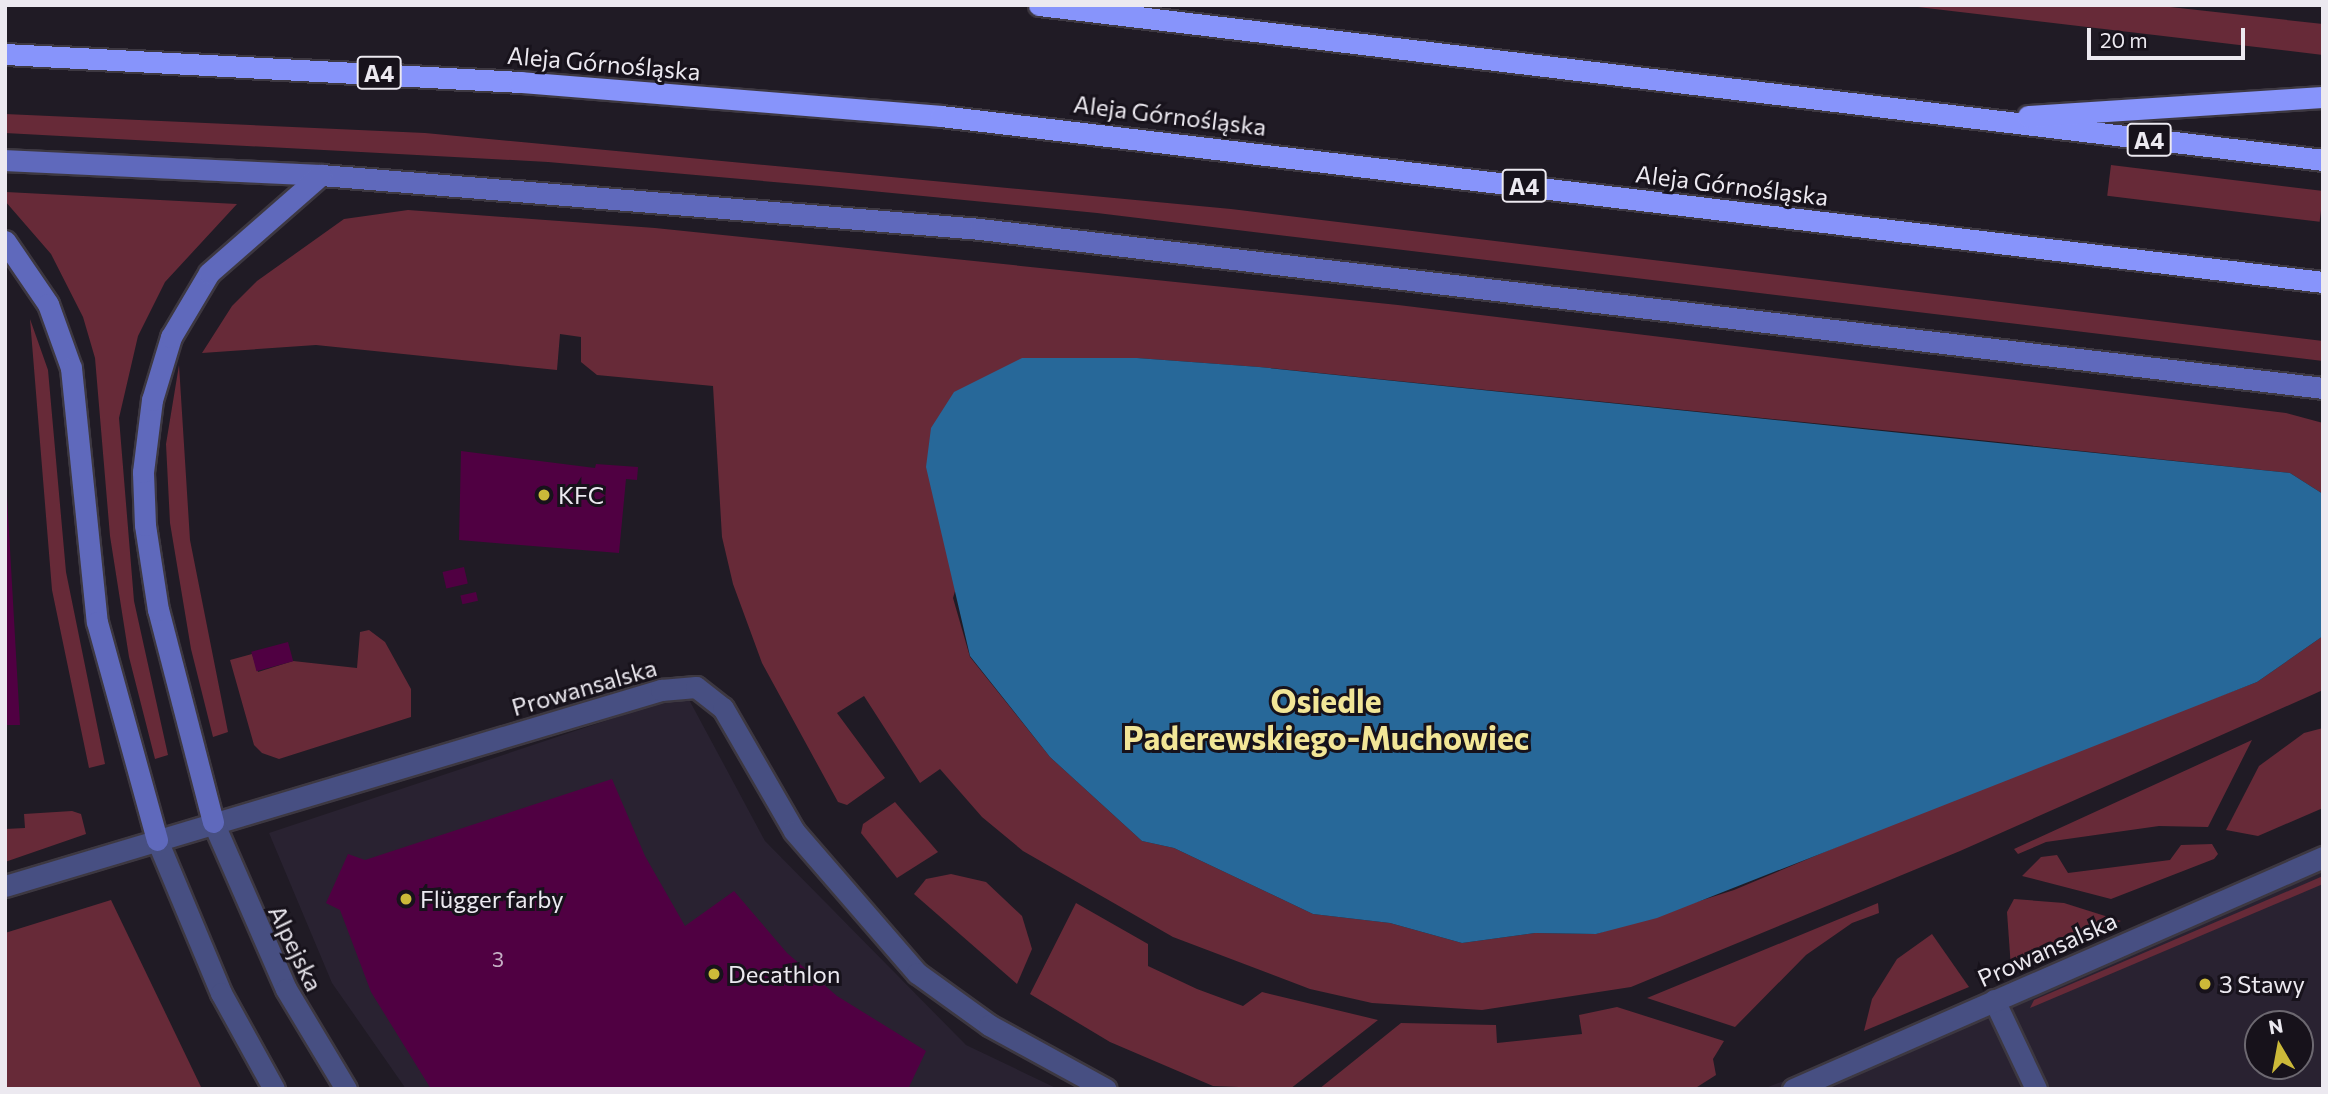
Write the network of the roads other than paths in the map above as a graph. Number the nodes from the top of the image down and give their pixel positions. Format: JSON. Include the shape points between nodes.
{"nodes":[{"id":1,"x":1038,"y":5,"type":"edge"},
{"id":2,"x":5,"y":54,"type":"edge"},
{"id":3,"x":2323,"y":97,"type":"edge"},
{"id":4,"x":1974,"y":119,"type":"junction"},
{"id":5,"x":5,"y":160,"type":"edge"},
{"id":6,"x":2323,"y":160,"type":"edge"},
{"id":7,"x":321,"y":175,"type":"junction"},
{"id":8,"x":5,"y":242,"type":"edge"},
{"id":9,"x":2323,"y":285,"type":"edge"},
{"id":10,"x":2323,"y":388,"type":"edge"},
{"id":11,"x":213,"y":822,"type":"junction"},
{"id":12,"x":158,"y":840,"type":"junction"},
{"id":13,"x":2323,"y":857,"type":"edge"},
{"id":14,"x":5,"y":886,"type":"edge"},
{"id":15,"x":1994,"y":1000,"type":"junction"},
{"id":16,"x":274,"y":1089,"type":"edge"},
{"id":17,"x":346,"y":1089,"type":"edge"},
{"id":18,"x":1106,"y":1089,"type":"edge"},
{"id":19,"x":1793,"y":1089,"type":"edge"},
{"id":20,"x":2036,"y":1089,"type":"edge"}],
"edges":[{"from":1,"to":4,"type":"highway","number":"A4"},
{"from":2,"to":9,"type":"highway","name":"Aleja Górnośląska","number":"A4","via":[[520,82],[941,116]]},
{"from":3,"to":4,"type":"highway"},
{"from":4,"to":6,"type":"highway","number":"A4"},
{"from":5,"to":7,"type":"street"},
{"from":7,"to":10,"type":"street","via":[[701,203],[1191,251]]},
{"from":7,"to":11,"type":"street","via":[[209,273],[171,337],[152,400],[143,471],[149,550],[158,610]]},
{"from":8,"to":12,"type":"street","via":[[48,304],[71,368],[97,622]]},
{"from":11,"to":12,"type":"street","name":"Prowansalska"},
{"from":11,"to":17,"type":"street","name":"Alpejska","via":[[286,989]]},
{"from":11,"to":18,"type":"street","name":"Prowansalska","via":[[637,697],[696,687],[723,708],[794,831],[917,973],[989,1025]]},
{"from":12,"to":14,"type":"street","name":"Prowansalska"},
{"from":12,"to":16,"type":"street","via":[[221,993]]},
{"from":13,"to":15,"type":"street","name":"Prowansalska"},
{"from":15,"to":19,"type":"street","name":"Prowansalska"},
{"from":15,"to":20,"type":"street"}]}
